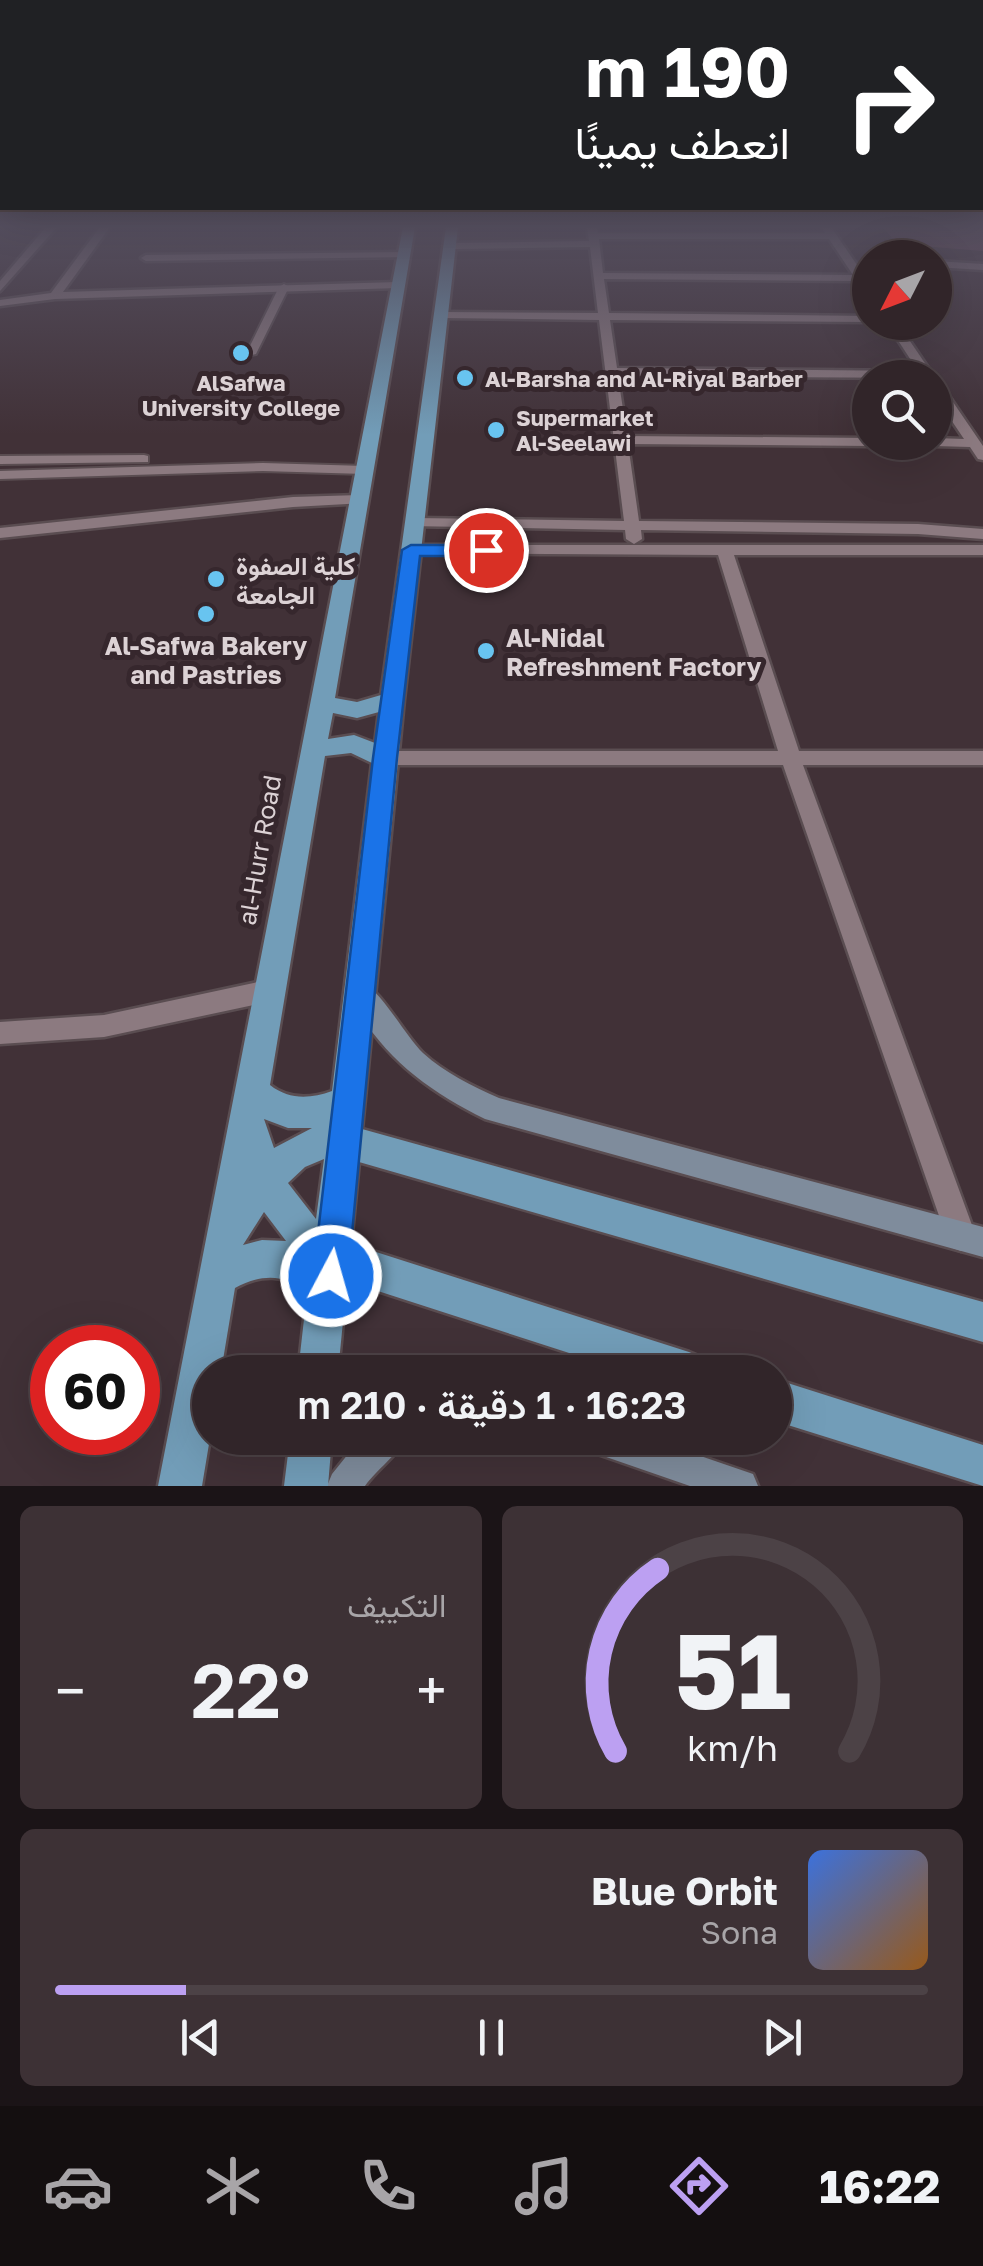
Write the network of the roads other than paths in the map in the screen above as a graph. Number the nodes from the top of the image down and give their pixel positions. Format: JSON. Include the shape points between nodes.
{"nodes":[{"id":1,"x":52,"y":296,"type":"edge"},
{"id":2,"x":279,"y":296,"type":"edge"},
{"id":3,"x":396,"y":296,"type":"edge"},
{"id":4,"x":444,"y":296,"type":"edge"},
{"id":5,"x":601,"y":296,"type":"edge"},
{"id":6,"x":0,"y":303,"type":"edge"},
{"id":7,"x":442,"y":315,"type":"junction"},
{"id":8,"x":604,"y":318,"type":"junction"},
{"id":9,"x":852,"y":319,"type":"edge"},
{"id":10,"x":251,"y":354,"type":"dead end"},
{"id":11,"x":612,"y":372,"type":"junction"},
{"id":12,"x":852,"y":377,"type":"edge"},
{"id":13,"x":952,"y":410,"type":"edge"},
{"id":14,"x":620,"y":440,"type":"junction"},
{"id":15,"x":852,"y":442,"type":"edge"},
{"id":16,"x":952,"y":445,"type":"edge"},
{"id":17,"x":979,"y":449,"type":"edge"},
{"id":18,"x":0,"y":460,"type":"edge"},
{"id":19,"x":263,"y":467,"type":"junction"},
{"id":20,"x":366,"y":470,"type":"junction"},
{"id":21,"x":0,"y":475,"type":"edge"},
{"id":22,"x":360,"y":500,"type":"junction"},
{"id":23,"x":632,"y":527,"type":"junction"},
{"id":24,"x":0,"y":533,"type":"edge"},
{"id":25,"x":983,"y":534,"type":"edge"},
{"id":26,"x":413,"y":537,"type":"junction"},
{"id":27,"x":983,"y":550,"type":"edge"},
{"id":28,"x":636,"y":552,"type":"junction"},
{"id":29,"x":725,"y":552,"type":"junction"},
{"id":30,"x":392,"y":700,"type":"junction"},
{"id":31,"x":324,"y":702,"type":"junction"},
{"id":32,"x":316,"y":749,"type":"junction"},
{"id":33,"x":385,"y":758,"type":"junction"},
{"id":34,"x":983,"y":758,"type":"edge"},
{"id":35,"x":790,"y":759,"type":"junction"},
{"id":36,"x":272,"y":990,"type":"junction"},
{"id":37,"x":360,"y":992,"type":"junction"},
{"id":38,"x":0,"y":1033,"type":"edge"},
{"id":39,"x":350,"y":1099,"type":"junction"},
{"id":40,"x":251,"y":1107,"type":"junction"},
{"id":41,"x":345,"y":1141,"type":"junction"},
{"id":42,"x":268,"y":1182,"type":"junction"},
{"id":43,"x":228,"y":1230,"type":"junction"},
{"id":44,"x":972,"y":1239,"type":"edge"},
{"id":45,"x":330,"y":1272,"type":"junction"},
{"id":46,"x":219,"y":1276,"type":"junction"},
{"id":47,"x":983,"y":1322,"type":"edge"},
{"id":48,"x":320,"y":1355,"type":"edge"},
{"id":49,"x":629,"y":1355,"type":"edge"},
{"id":50,"x":792,"y":1406,"type":"edge"},
{"id":51,"x":309,"y":1455,"type":"edge"},
{"id":52,"x":367,"y":1455,"type":"edge"},
{"id":53,"x":648,"y":1455,"type":"edge"},
{"id":54,"x":983,"y":1468,"type":"edge"},
{"id":55,"x":180,"y":1486,"type":"edge"},
{"id":56,"x":306,"y":1486,"type":"edge"},
{"id":57,"x":344,"y":1486,"type":"edge"},
{"id":58,"x":740,"y":1486,"type":"edge"}],
"edges":[{"from":1,"to":6,"type":"street"},
{"from":2,"to":10,"type":"lane"},
{"from":3,"to":20,"type":"main road","name":"al-Hurr Road"},
{"from":4,"to":7,"type":"main road"},
{"from":5,"to":8,"type":"street"},
{"from":7,"to":8,"type":"street"},
{"from":7,"to":26,"type":"main road"},
{"from":8,"to":9,"type":"street"},
{"from":8,"to":11,"type":"street"},
{"from":11,"to":12,"type":"street"},
{"from":11,"to":14,"type":"street"},
{"from":13,"to":17,"type":"street"},
{"from":14,"to":15,"type":"street"},
{"from":14,"to":23,"type":"street"},
{"from":16,"to":17,"type":"street"},
{"from":18,"to":19,"type":"lane","via":[[240,458]]},
{"from":19,"to":20,"type":"lane"},
{"from":19,"to":21,"type":"lane"},
{"from":20,"to":22,"type":"main road","name":"al-Hurr Road"},
{"from":22,"to":24,"type":"street"},
{"from":22,"to":31,"type":"main road","name":"al-Hurr Road"},
{"from":23,"to":25,"type":"street"},
{"from":23,"to":26,"type":"street"},
{"from":23,"to":28,"type":"street"},
{"from":26,"to":28,"type":"street"},
{"from":26,"to":30,"type":"main road"},
{"from":27,"to":29,"type":"street"},
{"from":28,"to":29,"type":"street"},
{"from":29,"to":35,"type":"street"},
{"from":30,"to":31,"type":"main road","via":[[358,710]]},
{"from":30,"to":33,"type":"main road"},
{"from":31,"to":32,"type":"main road","name":"al-Hurr Road"},
{"from":32,"to":33,"type":"main road","via":[[354,744]]},
{"from":32,"to":36,"type":"main road","name":"al-Hurr Road"},
{"from":33,"to":35,"type":"street"},
{"from":33,"to":37,"type":"main road"},
{"from":34,"to":35,"type":"street"},
{"from":35,"to":44,"type":"street"},
{"from":36,"to":38,"type":"street","via":[[104,1026]]},
{"from":36,"to":40,"type":"main road","name":"al-Hurr Road"},
{"from":37,"to":39,"type":"main road"},
{"from":37,"to":44,"type":"street","via":[[402,1053],[440,1085],[495,1110]]},
{"from":39,"to":40,"type":"main road","via":[[316,1113]]},
{"from":39,"to":41,"type":"main road"},
{"from":40,"to":42,"type":"main road"},
{"from":40,"to":43,"type":"main road","name":"al-Hurr Road"},
{"from":41,"to":42,"type":"main road","via":[[304,1145]]},
{"from":41,"to":45,"type":"main road"},
{"from":41,"to":47,"type":"main road"},
{"from":42,"to":43,"type":"main road"},
{"from":42,"to":45,"type":"main road"},
{"from":43,"to":46,"type":"main road","name":"al-Hurr Road"},
{"from":45,"to":46,"type":"main road","via":[[278,1256],[248,1260]]},
{"from":45,"to":48,"type":"main road"},
{"from":45,"to":49,"type":"main road"},
{"from":46,"to":55,"type":"main road","name":"al-Hurr Road"},
{"from":50,"to":54,"type":"main road"},
{"from":51,"to":56,"type":"main road"},
{"from":52,"to":57,"type":"street"},
{"from":53,"to":58,"type":"street"}]}
